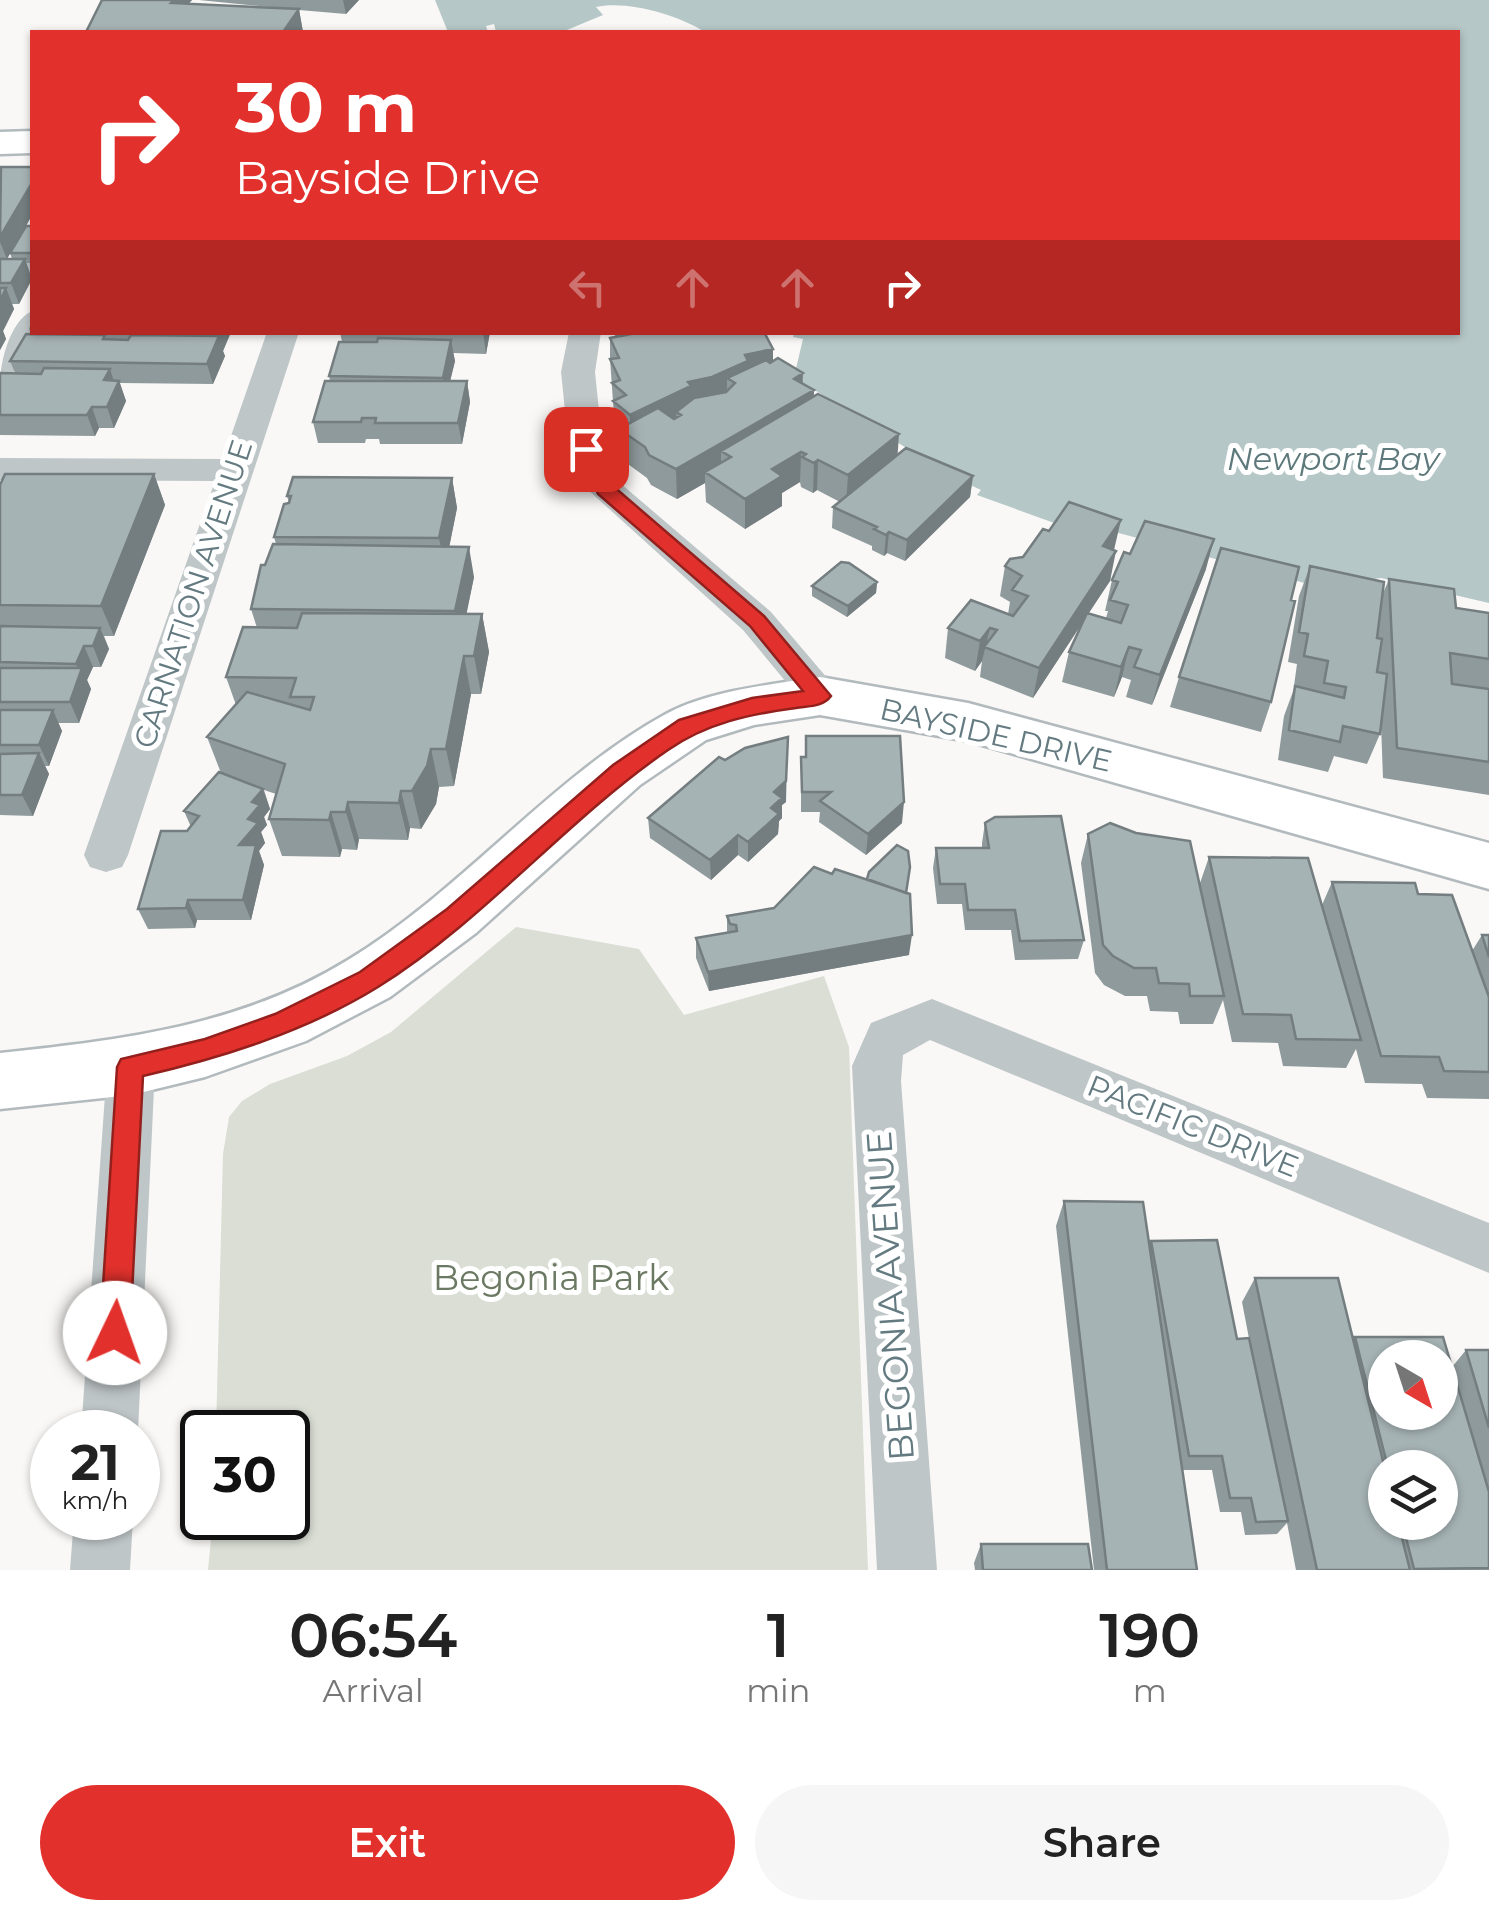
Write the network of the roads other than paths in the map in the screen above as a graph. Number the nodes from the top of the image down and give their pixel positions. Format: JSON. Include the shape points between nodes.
{"nodes":[{"id":1,"x":30,"y":142,"type":"edge"},
{"id":2,"x":0,"y":143,"type":"edge"},
{"id":3,"x":0,"y":267,"type":"edge"},
{"id":4,"x":30,"y":267,"type":"edge"},
{"id":5,"x":30,"y":320,"type":"edge"},
{"id":6,"x":281,"y":335,"type":"edge"},
{"id":7,"x":584,"y":335,"type":"edge"},
{"id":8,"x":0,"y":379,"type":"edge"},
{"id":9,"x":0,"y":469,"type":"edge"},
{"id":10,"x":234,"y":470,"type":"junction"},
{"id":11,"x":820,"y":696,"type":"junction"},
{"id":12,"x":106,"y":856,"type":"dead end"},
{"id":13,"x":1489,"y":866,"type":"edge"},
{"id":14,"x":895,"y":1029,"type":"joint"},
{"id":15,"x":130,"y":1067,"type":"junction"},
{"id":16,"x":0,"y":1082,"type":"edge"},
{"id":17,"x":1489,"y":1248,"type":"edge"},
{"id":18,"x":110,"y":1410,"type":"edge"},
{"id":19,"x":102,"y":1540,"type":"edge"},
{"id":20,"x":100,"y":1570,"type":"edge"},
{"id":21,"x":908,"y":1570,"type":"edge"}],
"edges":[{"from":1,"to":2,"type":"main road"},
{"from":3,"to":4,"type":"lane"},
{"from":5,"to":8,"type":"lane"},
{"from":6,"to":10,"type":"street","name":"CARNATION AVENUE"},
{"from":7,"to":11,"type":"street","via":[[578,372],[586,449],[605,489],[757,621]]},
{"from":9,"to":10,"type":"street"},
{"from":10,"to":12,"type":"street","name":"CARNATION AVENUE"},
{"from":11,"to":13,"type":"main road","name":"BAYSIDE DRIVE","via":[[968,722]]},
{"from":11,"to":15,"type":"main road","name":"BAYSIDE DRIVE","via":[[752,706],[686,726],[621,771],[456,916],[369,980],[284,1022]]},
{"from":14,"to":17,"type":"street","name":"PACIFIC DRIVE","via":[[932,1019]]},
{"from":14,"to":21,"type":"street","name":"BEGONIA AVENUE","via":[[877,1050],[876,1081]]},
{"from":15,"to":16,"type":"main road","name":"BAYSIDE DRIVE"},
{"from":15,"to":18,"type":"street"},
{"from":19,"to":20,"type":"street"}]}
